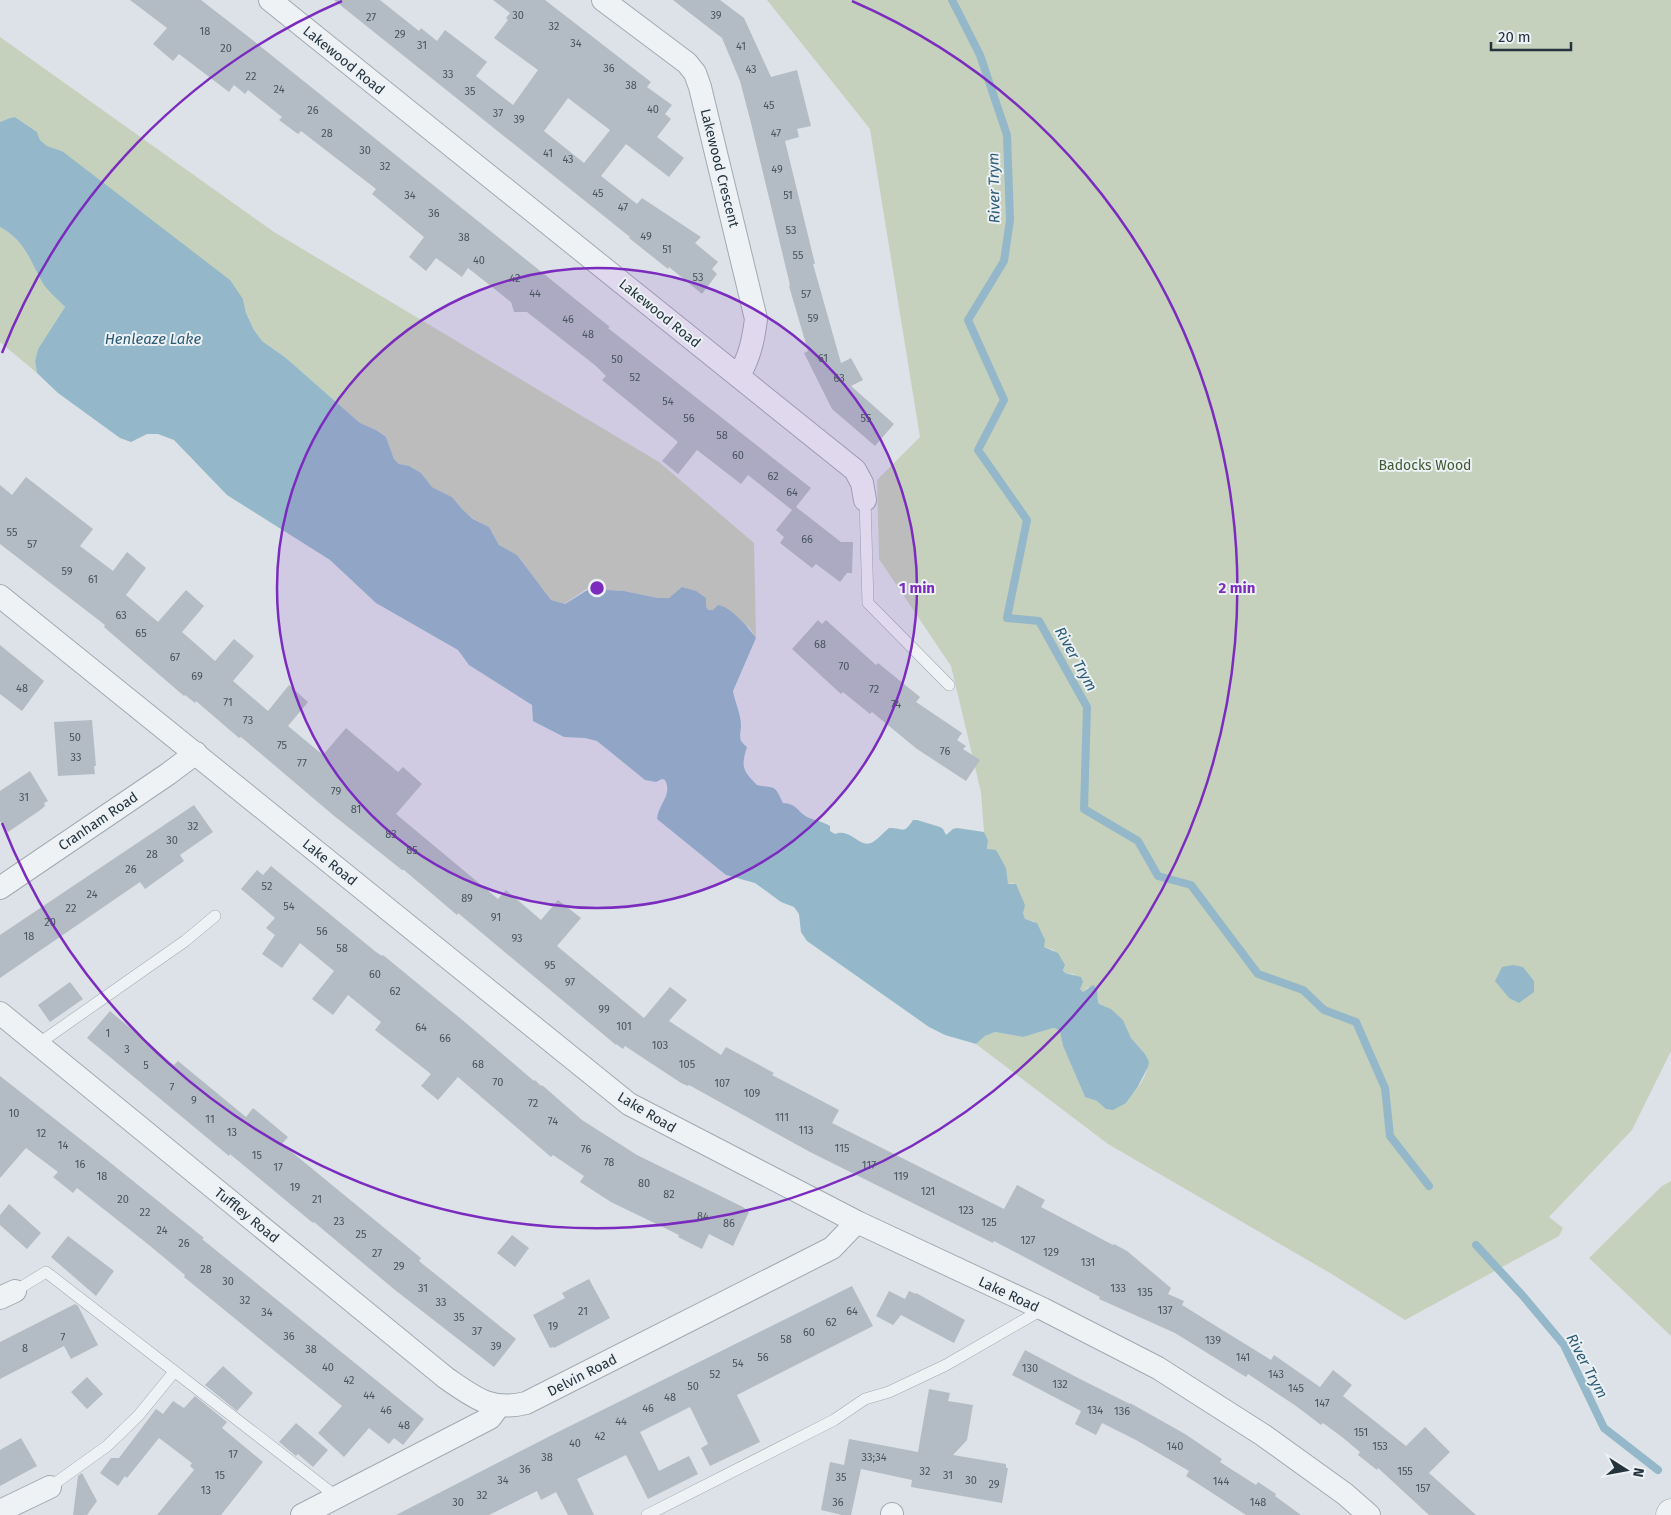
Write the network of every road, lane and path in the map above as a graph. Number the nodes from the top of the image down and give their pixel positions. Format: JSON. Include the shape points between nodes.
{"nodes":[{"id":1,"x":270,"y":0,"type":"edge"},
{"id":2,"x":603,"y":0,"type":"edge"},
{"id":3,"x":739,"y":376,"type":"junction"},
{"id":4,"x":865,"y":500,"type":"joint"},
{"id":5,"x":0,"y":596,"type":"edge"},
{"id":6,"x":949,"y":685,"type":"dead end"},
{"id":7,"x":196,"y":753,"type":"junction"},
{"id":8,"x":0,"y":888,"type":"edge"},
{"id":9,"x":215,"y":916,"type":"dead end"},
{"id":10,"x":0,"y":1013,"type":"edge"},
{"id":11,"x":38,"y":1044,"type":"junction"},
{"id":12,"x":858,"y":1222,"type":"junction"},
{"id":13,"x":8,"y":1294,"type":"edge"},
{"id":14,"x":1043,"y":1310,"type":"junction"},
{"id":15,"x":174,"y":1372,"type":"junction"},
{"id":16,"x":499,"y":1406,"type":"junction"},
{"id":17,"x":50,"y":1487,"type":"joint"},
{"id":18,"x":337,"y":1497,"type":"junction"},
{"id":19,"x":0,"y":1511,"type":"edge"},
{"id":20,"x":302,"y":1515,"type":"edge"},
{"id":21,"x":647,"y":1515,"type":"edge"},
{"id":22,"x":1368,"y":1515,"type":"edge"}],
"edges":[{"from":1,"to":3,"type":"street","name":"Lakewood Road"},
{"from":2,"to":3,"type":"street","name":"Lakewood Crescent","via":[[687,63],[695,73],[756,319],[749,358]]},
{"from":3,"to":4,"type":"street","name":"Lakewood Road","via":[[855,470],[862,483]]},
{"from":4,"to":6,"type":"lane","name":"Lakewood Road","via":[[868,604]]},
{"from":5,"to":7,"type":"street","name":"Lake Road"},
{"from":7,"to":8,"type":"street","name":"Cranham Road"},
{"from":7,"to":12,"type":"street","name":"Lake Road","via":[[629,1104]]},
{"from":9,"to":11,"type":"lane","via":[[185,942]]},
{"from":10,"to":11,"type":"street","name":"Tuffley Road"},
{"from":11,"to":16,"type":"street","name":"Tuffley Road","via":[[446,1378],[481,1402]]},
{"from":12,"to":14,"type":"street","name":"Lake Road"},
{"from":12,"to":16,"type":"street","name":"Delvin Road","via":[[832,1248],[526,1403]]},
{"from":13,"to":15,"type":"lane","via":[[46,1272]]},
{"from":14,"to":21,"type":"lane","via":[[946,1365],[890,1392],[865,1399],[834,1420]]},
{"from":14,"to":22,"type":"street","name":"Lake Road","via":[[1166,1373],[1262,1435],[1345,1494]]},
{"from":15,"to":17,"type":"lane","via":[[138,1416],[107,1446]]},
{"from":15,"to":18,"type":"lane"},
{"from":16,"to":18,"type":"street","via":[[490,1418]]},
{"from":17,"to":19,"type":"street"},
{"from":18,"to":20,"type":"street"}]}
